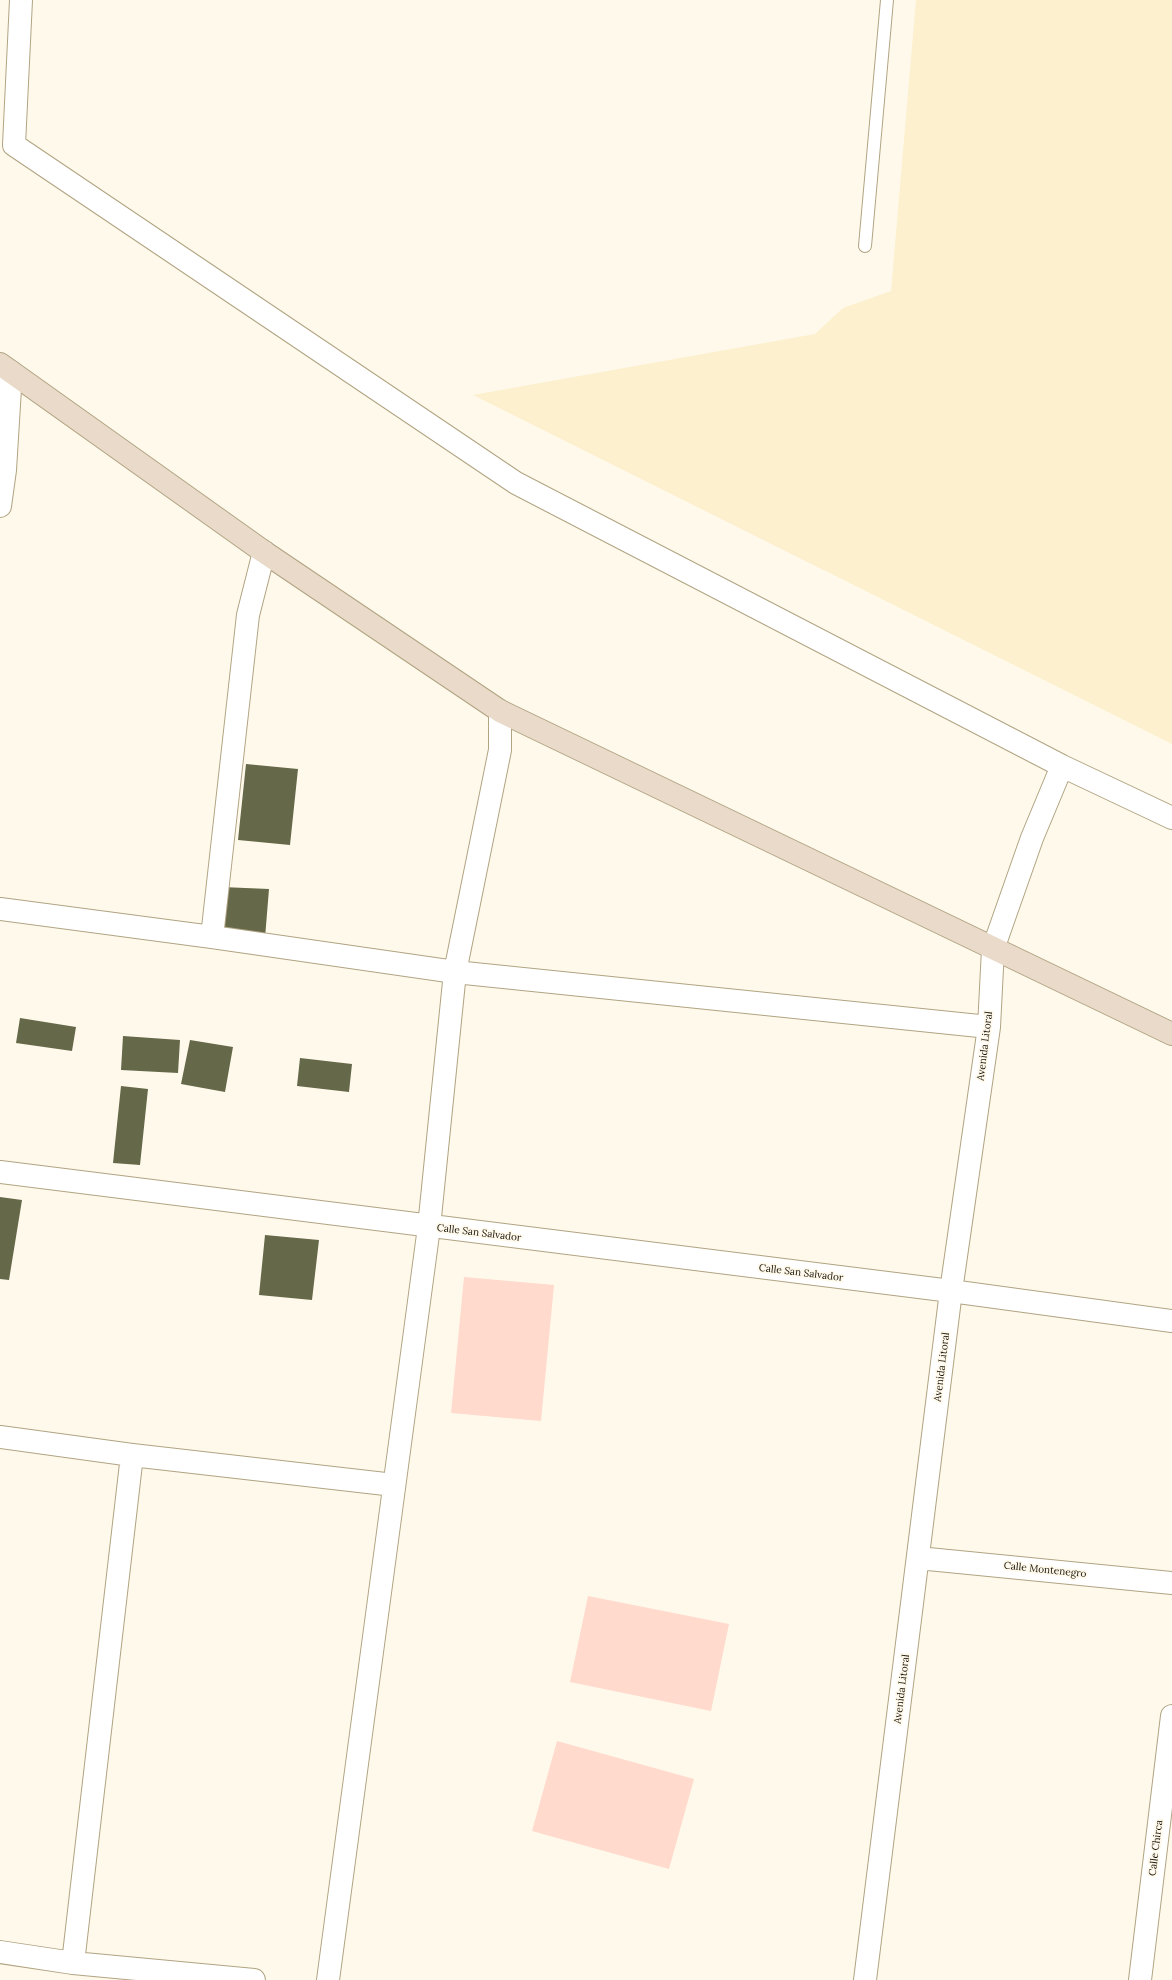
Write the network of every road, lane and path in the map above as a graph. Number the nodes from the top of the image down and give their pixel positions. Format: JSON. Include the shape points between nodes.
{"nodes":[{"id":1,"x":21,"y":0,"type":"edge"},
{"id":2,"x":887,"y":0,"type":"edge"},
{"id":3,"x":865,"y":246,"type":"dead end"},
{"id":4,"x":5,"y":368,"type":"edge"},
{"id":5,"x":0,"y":506,"type":"edge"},
{"id":6,"x":264,"y":552,"type":"junction"},
{"id":7,"x":500,"y":711,"type":"junction"},
{"id":8,"x":1062,"y":766,"type":"junction"},
{"id":9,"x":1172,"y":818,"type":"edge"},
{"id":10,"x":0,"y":909,"type":"edge"},
{"id":11,"x":212,"y":937,"type":"junction"},
{"id":12,"x":994,"y":950,"type":"junction"},
{"id":13,"x":455,"y":972,"type":"junction"},
{"id":14,"x":989,"y":1027,"type":"junction"},
{"id":15,"x":1172,"y":1034,"type":"edge"},
{"id":16,"x":0,"y":1172,"type":"edge"},
{"id":17,"x":429,"y":1227,"type":"junction"},
{"id":18,"x":951,"y":1291,"type":"junction"},
{"id":19,"x":1172,"y":1321,"type":"edge"},
{"id":20,"x":0,"y":1437,"type":"edge"},
{"id":21,"x":132,"y":1455,"type":"junction"},
{"id":22,"x":394,"y":1485,"type":"junction"},
{"id":23,"x":918,"y":1558,"type":"junction"},
{"id":24,"x":1172,"y":1583,"type":"edge"},
{"id":25,"x":1172,"y":1716,"type":"edge"},
{"id":26,"x":0,"y":1952,"type":"edge"},
{"id":27,"x":73,"y":1963,"type":"junction"},
{"id":28,"x":254,"y":1980,"type":"edge"},
{"id":29,"x":328,"y":1980,"type":"edge"},
{"id":30,"x":866,"y":1980,"type":"edge"},
{"id":31,"x":1140,"y":1980,"type":"edge"}],
"edges":[{"from":1,"to":8,"type":"street","via":[[14,145],[516,483]]},
{"from":2,"to":3,"type":"lane"},
{"from":4,"to":5,"type":"street","via":[[5,470]]},
{"from":4,"to":6,"type":"street"},
{"from":6,"to":7,"type":"street"},
{"from":6,"to":11,"type":"street","via":[[248,615]]},
{"from":7,"to":12,"type":"street"},
{"from":7,"to":13,"type":"street","via":[[500,750]]},
{"from":8,"to":9,"type":"street"},
{"from":8,"to":12,"type":"street","name":"Avenida Litoral","via":[[1032,838]]},
{"from":10,"to":11,"type":"street"},
{"from":11,"to":13,"type":"street"},
{"from":12,"to":14,"type":"street","name":"Avenida Litoral"},
{"from":12,"to":15,"type":"street"},
{"from":13,"to":14,"type":"street"},
{"from":13,"to":17,"type":"street"},
{"from":14,"to":18,"type":"street","name":"Avenida Litoral"},
{"from":16,"to":17,"type":"street","name":"Calle San Salvador"},
{"from":17,"to":18,"type":"street","name":"Calle San Salvador"},
{"from":17,"to":22,"type":"street"},
{"from":18,"to":19,"type":"street","name":"Calle San Salvador"},
{"from":18,"to":23,"type":"street","name":"Avenida Litoral"},
{"from":20,"to":21,"type":"street"},
{"from":21,"to":22,"type":"street"},
{"from":21,"to":27,"type":"street"},
{"from":22,"to":29,"type":"street"},
{"from":23,"to":24,"type":"street","name":"Calle Montenegro"},
{"from":23,"to":30,"type":"street","name":"Avenida Litoral"},
{"from":25,"to":31,"type":"street","name":"Calle Chirca"},
{"from":26,"to":27,"type":"street"},
{"from":27,"to":28,"type":"street"}]}
